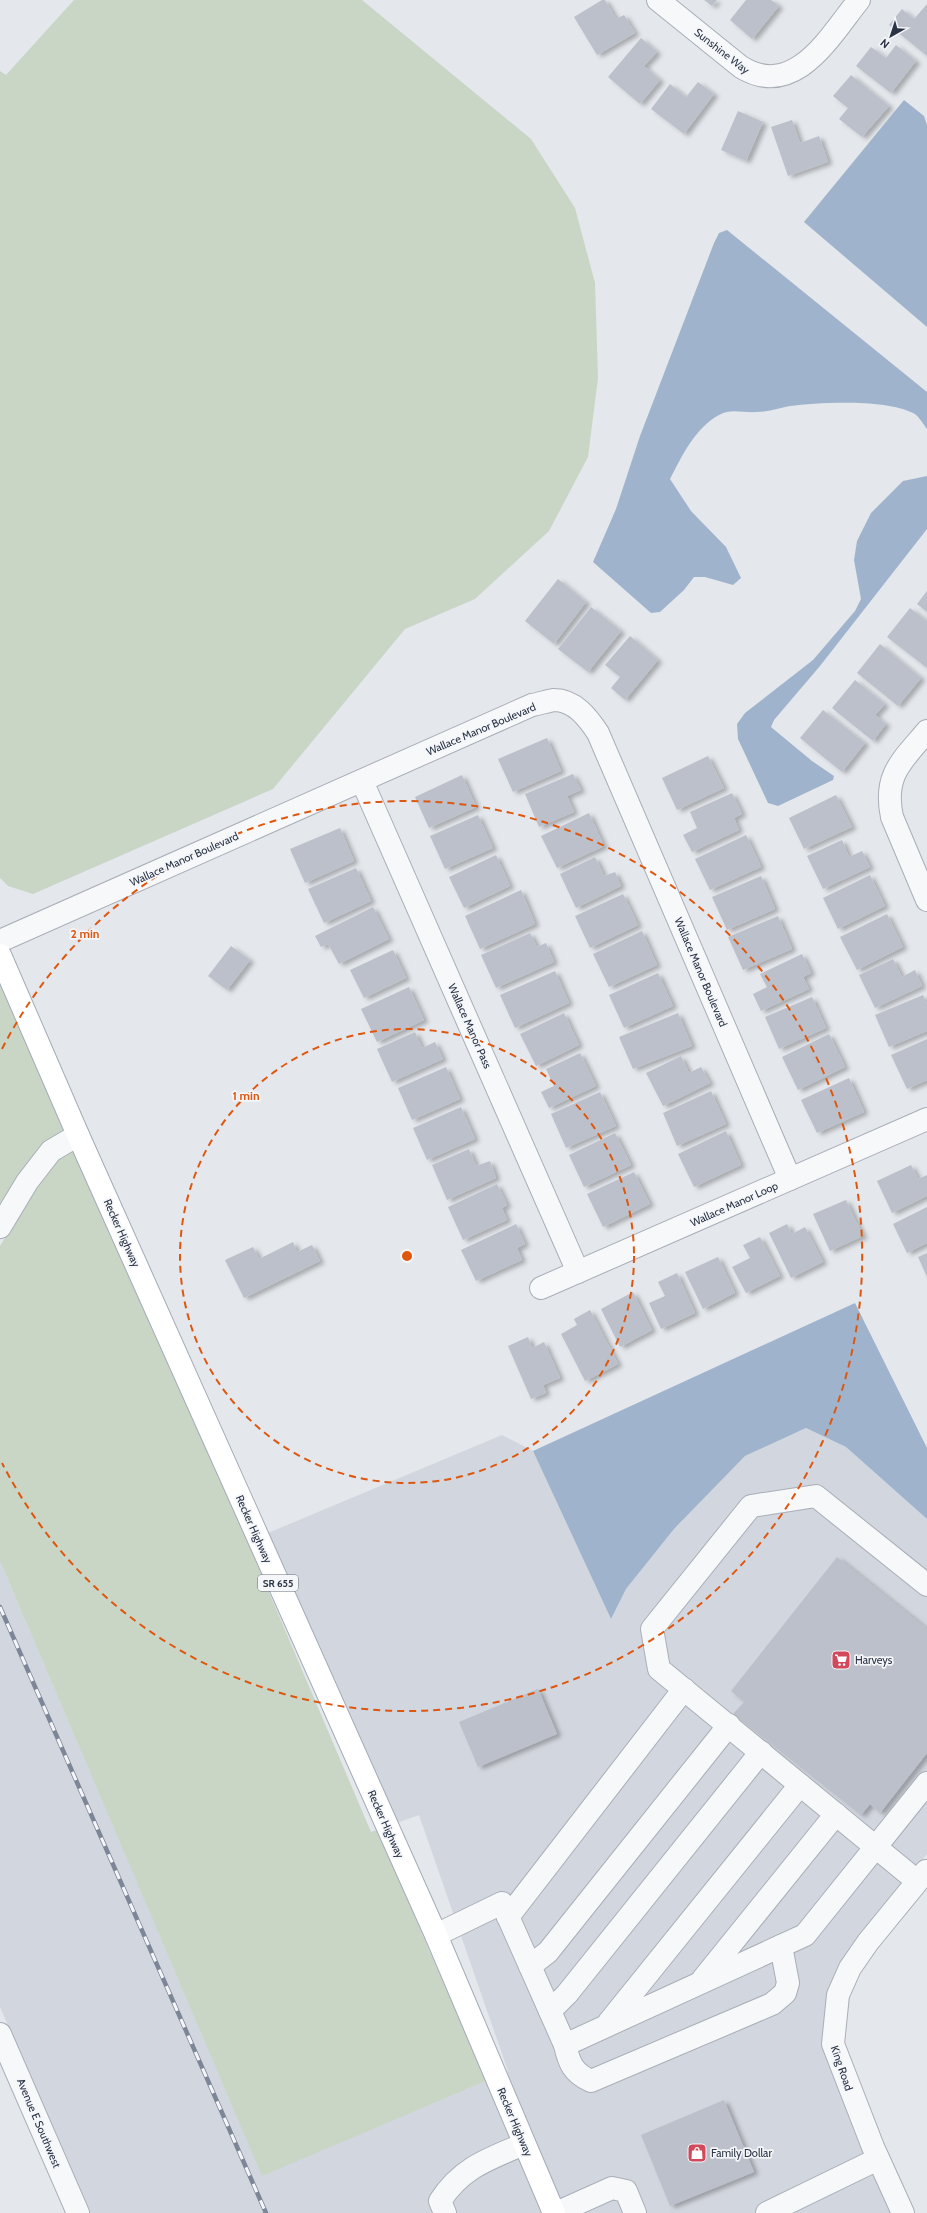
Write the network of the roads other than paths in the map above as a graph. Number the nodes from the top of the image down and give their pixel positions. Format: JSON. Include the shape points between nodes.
{"nodes":[{"id":1,"x":658,"y":0,"type":"edge"},
{"id":2,"x":859,"y":0,"type":"edge"},
{"id":3,"x":927,"y":731,"type":"edge"},
{"id":4,"x":362,"y":781,"type":"junction"},
{"id":5,"x":927,"y":900,"type":"edge"},
{"id":6,"x":0,"y":941,"type":"edge"},
{"id":7,"x":0,"y":955,"type":"edge"},
{"id":8,"x":927,"y":1119,"type":"edge"},
{"id":9,"x":78,"y":1135,"type":"junction"},
{"id":10,"x":790,"y":1179,"type":"junction"},
{"id":11,"x":0,"y":1227,"type":"edge"},
{"id":12,"x":578,"y":1272,"type":"junction"},
{"id":13,"x":541,"y":1288,"type":"dead end"},
{"id":14,"x":927,"y":1585,"type":"edge"},
{"id":15,"x":684,"y":1689,"type":"junction"},
{"id":16,"x":728,"y":1726,"type":"junction"},
{"id":17,"x":761,"y":1752,"type":"junction"},
{"id":18,"x":927,"y":1783,"type":"edge"},
{"id":19,"x":800,"y":1785,"type":"junction"},
{"id":20,"x":836,"y":1814,"type":"junction"},
{"id":21,"x":876,"y":1847,"type":"junction"},
{"id":22,"x":922,"y":1875,"type":"edge"},
{"id":23,"x":508,"y":1917,"type":"junction"},
{"id":24,"x":436,"y":1935,"type":"junction"},
{"id":25,"x":781,"y":1946,"type":"junction"},
{"id":26,"x":530,"y":1966,"type":"junction"},
{"id":27,"x":700,"y":1983,"type":"junction"},
{"id":28,"x":550,"y":2011,"type":"junction"},
{"id":29,"x":605,"y":2026,"type":"junction"},
{"id":30,"x":0,"y":2034,"type":"edge"},
{"id":31,"x":565,"y":2045,"type":"junction"},
{"id":32,"x":524,"y":2144,"type":"junction"},
{"id":33,"x":878,"y":2159,"type":"junction"},
{"id":34,"x":797,"y":2208,"type":"edge"},
{"id":35,"x":78,"y":2213,"type":"edge"},
{"id":36,"x":445,"y":2213,"type":"edge"},
{"id":37,"x":555,"y":2213,"type":"edge"},
{"id":38,"x":635,"y":2213,"type":"edge"},
{"id":39,"x":767,"y":2213,"type":"edge"},
{"id":40,"x":902,"y":2213,"type":"edge"}],
"edges":[{"from":1,"to":2,"type":"street","name":"Sunshine Way","via":[[741,67],[754,75],[771,77],[790,73],[804,66]]},
{"from":3,"to":5,"type":"street","via":[[894,771],[889,790],[892,817]]},
{"from":4,"to":6,"type":"street","name":"Wallace Manor Boulevard"},
{"from":4,"to":10,"type":"street","name":"Wallace Manor Boulevard","via":[[532,705],[554,700],[569,704],[585,713],[598,733]]},
{"from":4,"to":12,"type":"street","name":"Wallace Manor Pass"},
{"from":7,"to":9,"type":"main road","name":"Recker Highway","number":"SR 655"},
{"from":8,"to":10,"type":"street","name":"Wallace Manor Loop"},
{"from":9,"to":11,"type":"street","via":[[52,1151],[27,1182]]},
{"from":9,"to":24,"type":"main road","name":"Recker Highway","number":"SR 655"},
{"from":10,"to":12,"type":"street","name":"Wallace Manor Loop"},
{"from":12,"to":13,"type":"street","name":"Wallace Manor Loop"},
{"from":14,"to":15,"type":"street","via":[[816,1496],[752,1506],[652,1629],[659,1669]]},
{"from":15,"to":16,"type":"street"},
{"from":15,"to":23,"type":"street"},
{"from":16,"to":17,"type":"street"},
{"from":16,"to":26,"type":"street","via":[[548,1952]]},
{"from":17,"to":19,"type":"street"},
{"from":17,"to":28,"type":"street","via":[[567,1994]]},
{"from":18,"to":21,"type":"street"},
{"from":19,"to":20,"type":"street"},
{"from":19,"to":29,"type":"street"},
{"from":20,"to":21,"type":"street"},
{"from":20,"to":27,"type":"street"},
{"from":21,"to":22,"type":"street"},
{"from":21,"to":25,"type":"street","via":[[805,1935]]},
{"from":22,"to":33,"type":"street","name":"King Road","via":[[850,1968],[838,1995],[833,2044]]},
{"from":23,"to":24,"type":"street","via":[[502,1903]]},
{"from":23,"to":26,"type":"street"},
{"from":24,"to":32,"type":"main road","name":"Recker Highway","number":"SR 655"},
{"from":25,"to":27,"type":"street"},
{"from":25,"to":31,"type":"street","via":[[788,1983],[785,1993],[772,2004],[591,2081],[575,2072],[568,2062]]},
{"from":26,"to":28,"type":"street"},
{"from":27,"to":29,"type":"street"},
{"from":28,"to":31,"type":"street"},
{"from":29,"to":31,"type":"street"},
{"from":30,"to":35,"type":"street","name":"Avenue E Southwest"},
{"from":32,"to":36,"type":"street","via":[[475,2165],[450,2185],[440,2201]]},
{"from":32,"to":37,"type":"main road","name":"Recker Highway","number":"SR 655"},
{"from":33,"to":34,"type":"street"},
{"from":33,"to":40,"type":"street","name":"King Road"},
{"from":34,"to":39,"type":"street"},
{"from":37,"to":38,"type":"street","via":[[612,2188],[626,2191]]}]}
